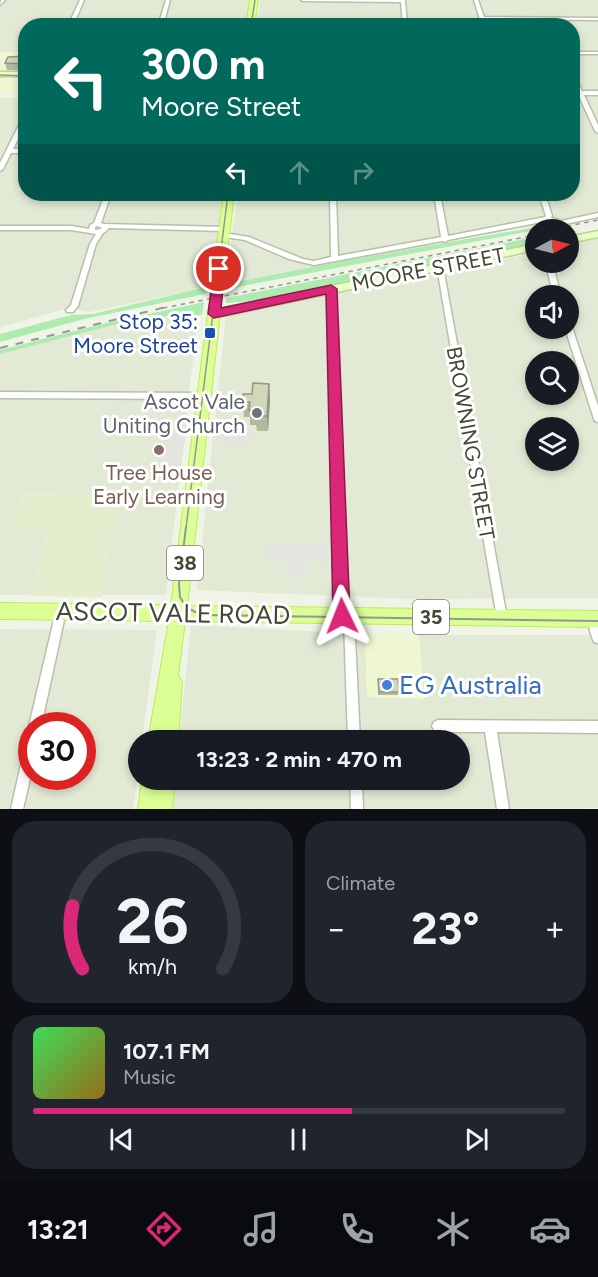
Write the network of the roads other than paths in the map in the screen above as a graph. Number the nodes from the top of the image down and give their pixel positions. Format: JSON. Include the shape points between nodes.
{"nodes":[{"id":1,"x":3,"y":0,"type":"edge"},
{"id":2,"x":82,"y":0,"type":"edge"},
{"id":3,"x":168,"y":0,"type":"edge"},
{"id":4,"x":254,"y":0,"type":"edge"},
{"id":5,"x":303,"y":0,"type":"edge"},
{"id":6,"x":403,"y":0,"type":"edge"},
{"id":7,"x":476,"y":0,"type":"edge"},
{"id":8,"x":0,"y":4,"type":"edge"},
{"id":9,"x":74,"y":18,"type":"edge"},
{"id":10,"x":162,"y":18,"type":"edge"},
{"id":11,"x":251,"y":18,"type":"edge"},
{"id":12,"x":406,"y":18,"type":"edge"},
{"id":13,"x":482,"y":18,"type":"edge"},
{"id":14,"x":580,"y":19,"type":"edge"},
{"id":15,"x":598,"y":19,"type":"edge"},
{"id":16,"x":580,"y":53,"type":"edge"},
{"id":17,"x":598,"y":53,"type":"edge"},
{"id":18,"x":0,"y":75,"type":"edge"},
{"id":19,"x":18,"y":75,"type":"edge"},
{"id":20,"x":580,"y":93,"type":"joint"},
{"id":21,"x":598,"y":93,"type":"edge"},
{"id":22,"x":598,"y":130,"type":"edge"},
{"id":23,"x":18,"y":133,"type":"edge"},
{"id":24,"x":9,"y":151,"type":"junction"},
{"id":25,"x":18,"y":151,"type":"edge"},
{"id":26,"x":0,"y":169,"type":"edge"},
{"id":27,"x":106,"y":201,"type":"edge"},
{"id":28,"x":228,"y":201,"type":"edge"},
{"id":29,"x":333,"y":201,"type":"edge"},
{"id":30,"x":438,"y":201,"type":"edge"},
{"id":31,"x":544,"y":201,"type":"edge"},
{"id":32,"x":598,"y":215,"type":"edge"},
{"id":33,"x":548,"y":219,"type":"edge"},
{"id":34,"x":579,"y":219,"type":"edge"},
{"id":35,"x":525,"y":224,"type":"edge"},
{"id":36,"x":0,"y":228,"type":"edge"},
{"id":37,"x":71,"y":228,"type":"joint"},
{"id":38,"x":98,"y":228,"type":"junction"},
{"id":39,"x":224,"y":232,"type":"junction"},
{"id":40,"x":598,"y":234,"type":"edge"},
{"id":41,"x":579,"y":238,"type":"edge"},
{"id":42,"x":445,"y":240,"type":"junction"},
{"id":43,"x":525,"y":249,"type":"edge"},
{"id":44,"x":335,"y":260,"type":"junction"},
{"id":45,"x":440,"y":267,"type":"junction"},
{"id":46,"x":331,"y":289,"type":"junction"},
{"id":47,"x":214,"y":309,"type":"junction"},
{"id":48,"x":70,"y":310,"type":"dead end"},
{"id":49,"x":572,"y":339,"type":"edge"},
{"id":50,"x":0,"y":395,"type":"edge"},
{"id":51,"x":204,"y":396,"type":"junction"},
{"id":52,"x":598,"y":419,"type":"edge"},
{"id":53,"x":0,"y":611,"type":"edge"},
{"id":54,"x":61,"y":611,"type":"junction"},
{"id":55,"x":178,"y":614,"type":"junction"},
{"id":56,"x":346,"y":616,"type":"junction"},
{"id":57,"x":502,"y":618,"type":"junction"},
{"id":58,"x":596,"y":619,"type":"edge"},
{"id":59,"x":598,"y":638,"type":"edge"},
{"id":60,"x":174,"y":647,"type":"junction"},
{"id":61,"x":38,"y":712,"type":"edge"},
{"id":62,"x":438,"y":726,"type":"dead end"},
{"id":63,"x":490,"y":726,"type":"junction"},
{"id":64,"x":598,"y":727,"type":"edge"},
{"id":65,"x":158,"y":730,"type":"edge"},
{"id":66,"x":170,"y":730,"type":"edge"},
{"id":67,"x":353,"y":730,"type":"edge"},
{"id":68,"x":21,"y":790,"type":"edge"},
{"id":69,"x":151,"y":790,"type":"edge"},
{"id":70,"x":164,"y":790,"type":"edge"},
{"id":71,"x":356,"y":790,"type":"edge"},
{"id":72,"x":16,"y":809,"type":"edge"},
{"id":73,"x":148,"y":809,"type":"edge"},
{"id":74,"x":162,"y":809,"type":"edge"},
{"id":75,"x":357,"y":809,"type":"edge"},
{"id":76,"x":503,"y":809,"type":"edge"}],
"edges":[{"from":1,"to":8,"type":"street"},
{"from":2,"to":9,"type":"street"},
{"from":3,"to":10,"type":"street"},
{"from":4,"to":11,"type":"main road"},
{"from":5,"to":6,"type":"street"},
{"from":6,"to":12,"type":"street"},
{"from":7,"to":13,"type":"street"},
{"from":14,"to":15,"type":"street"},
{"from":16,"to":17,"type":"street"},
{"from":18,"to":19,"type":"street"},
{"from":20,"to":21,"type":"street"},
{"from":20,"to":22,"type":"street"},
{"from":23,"to":24,"type":"street"},
{"from":24,"to":25,"type":"street"},
{"from":24,"to":26,"type":"street"},
{"from":27,"to":38,"type":"street"},
{"from":28,"to":39,"type":"main road","number":"38"},
{"from":29,"to":44,"type":"street"},
{"from":30,"to":42,"type":"street"},
{"from":31,"to":33,"type":"street"},
{"from":32,"to":34,"type":"street"},
{"from":35,"to":42,"type":"street"},
{"from":36,"to":37,"type":"street"},
{"from":37,"to":38,"type":"street"},
{"from":38,"to":39,"type":"street"},
{"from":38,"to":48,"type":"street"},
{"from":39,"to":44,"type":"street","via":[[306,262]]},
{"from":39,"to":47,"type":"main road","number":"38","bridge":true},
{"from":40,"to":41,"type":"street"},
{"from":42,"to":44,"type":"street"},
{"from":43,"to":45,"type":"street","name":"MOORE STREET"},
{"from":45,"to":46,"type":"street","name":"MOORE STREET"},
{"from":45,"to":57,"type":"street","name":"BROWNING STREET"},
{"from":46,"to":47,"type":"street","name":"MOORE STREET"},
{"from":46,"to":56,"type":"street"},
{"from":47,"to":51,"type":"main road","number":"38"},
{"from":49,"to":52,"type":"street"},
{"from":50,"to":51,"type":"street"},
{"from":51,"to":55,"type":"main road","number":"38"},
{"from":53,"to":54,"type":"main road","name":"ASCOT VALE ROAD","number":"35"},
{"from":54,"to":55,"type":"main road","name":"ASCOT VALE ROAD","number":"35"},
{"from":54,"to":61,"type":"street"},
{"from":55,"to":56,"type":"main road","name":"ASCOT VALE ROAD","number":"35"},
{"from":55,"to":60,"type":"main road","number":"38"},
{"from":56,"to":57,"type":"main road","name":"ASCOT VALE ROAD","number":"35"},
{"from":56,"to":67,"type":"street"},
{"from":57,"to":58,"type":"main road","name":"ASCOT VALE ROAD","number":"35"},
{"from":58,"to":59,"type":"street"},
{"from":60,"to":65,"type":"main road","number":"38"},
{"from":60,"to":66,"type":"main road","number":"38"},
{"from":62,"to":63,"type":"street"},
{"from":63,"to":64,"type":"street"},
{"from":63,"to":76,"type":"street"},
{"from":68,"to":72,"type":"street"},
{"from":69,"to":73,"type":"main road"},
{"from":70,"to":74,"type":"main road"},
{"from":71,"to":75,"type":"street"}]}
